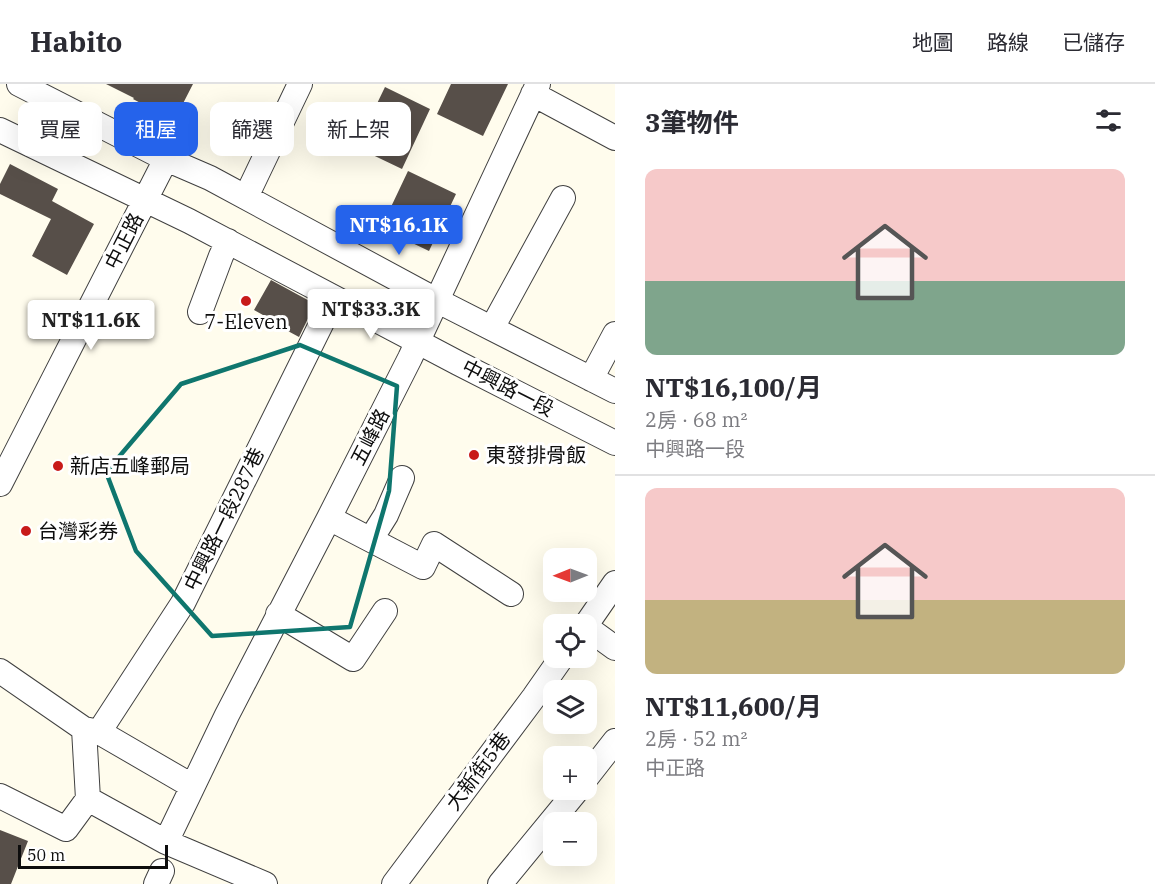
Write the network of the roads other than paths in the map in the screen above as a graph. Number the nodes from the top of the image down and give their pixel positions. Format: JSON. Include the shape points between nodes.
{"nodes":[{"id":1,"x":20,"y":84,"type":"edge"},
{"id":2,"x":300,"y":84,"type":"edge"},
{"id":3,"x":536,"y":89,"type":"edge"},
{"id":4,"x":2,"y":136,"type":"edge"},
{"id":5,"x":615,"y":138,"type":"edge"},
{"id":6,"x":166,"y":159,"type":"junction"},
{"id":7,"x":246,"y":197,"type":"junction"},
{"id":8,"x":563,"y":198,"type":"dead end"},
{"id":9,"x":145,"y":200,"type":"junction"},
{"id":10,"x":228,"y":241,"type":"junction"},
{"id":11,"x":334,"y":298,"type":"junction"},
{"id":12,"x":436,"y":300,"type":"junction"},
{"id":13,"x":200,"y":312,"type":"dead end"},
{"id":14,"x":492,"y":328,"type":"junction"},
{"id":15,"x":615,"y":334,"type":"edge"},
{"id":16,"x":418,"y":340,"type":"junction"},
{"id":17,"x":591,"y":379,"type":"junction"},
{"id":18,"x":615,"y":391,"type":"edge"},
{"id":19,"x":615,"y":443,"type":"edge"},
{"id":20,"x":402,"y":478,"type":"dead end"},
{"id":21,"x":0,"y":484,"type":"edge"},
{"id":22,"x":329,"y":518,"type":"junction"},
{"id":23,"x":371,"y":539,"type":"junction"},
{"id":24,"x":615,"y":583,"type":"edge"},
{"id":25,"x":511,"y":594,"type":"dead end"},
{"id":26,"x":385,"y":611,"type":"dead end"},
{"id":27,"x":278,"y":614,"type":"junction"},
{"id":28,"x":594,"y":614,"type":"edge"},
{"id":29,"x":597,"y":634,"type":"edge"},
{"id":30,"x":615,"y":648,"type":"edge"},
{"id":31,"x":554,"y":668,"type":"edge"},
{"id":32,"x":0,"y":671,"type":"edge"},
{"id":33,"x":91,"y":731,"type":"junction"},
{"id":34,"x":615,"y":741,"type":"edge"},
{"id":35,"x":597,"y":764,"type":"edge"},
{"id":36,"x":192,"y":786,"type":"junction"},
{"id":37,"x":0,"y":796,"type":"edge"},
{"id":38,"x":88,"y":799,"type":"junction"},
{"id":39,"x":569,"y":800,"type":"edge"},
{"id":40,"x":166,"y":842,"type":"junction"},
{"id":41,"x":265,"y":884,"type":"edge"},
{"id":42,"x":394,"y":884,"type":"edge"},
{"id":43,"x":500,"y":884,"type":"edge"}],
"edges":[{"from":1,"to":6,"type":"street"},
{"from":2,"to":7,"type":"street"},
{"from":3,"to":5,"type":"street"},
{"from":3,"to":12,"type":"street","name":"五峰路"},
{"from":4,"to":9,"type":"street","name":"中興路一段"},
{"from":6,"to":7,"type":"street"},
{"from":6,"to":9,"type":"street","name":"中正路"},
{"from":7,"to":12,"type":"street"},
{"from":8,"to":14,"type":"street"},
{"from":9,"to":10,"type":"street","name":"中興路一段"},
{"from":9,"to":21,"type":"street","name":"中正路"},
{"from":10,"to":11,"type":"street","name":"中興路一段"},
{"from":10,"to":13,"type":"street"},
{"from":11,"to":16,"type":"street","name":"中興路一段"},
{"from":11,"to":33,"type":"street","name":"中興路一段287巷","via":[[183,603]]},
{"from":12,"to":14,"type":"street"},
{"from":12,"to":16,"type":"street","name":"五峰路"},
{"from":14,"to":17,"type":"street"},
{"from":15,"to":17,"type":"street"},
{"from":16,"to":19,"type":"street","name":"中興路一段"},
{"from":16,"to":22,"type":"street","name":"五峰路"},
{"from":17,"to":18,"type":"street"},
{"from":20,"to":23,"type":"street"},
{"from":22,"to":23,"type":"street"},
{"from":22,"to":27,"type":"street","name":"五峰路"},
{"from":23,"to":25,"type":"street","via":[[423,567],[434,544]]},
{"from":24,"to":28,"type":"street"},
{"from":26,"to":27,"type":"street","via":[[353,660]]},
{"from":27,"to":36,"type":"street","name":"五峰路"},
{"from":29,"to":30,"type":"street"},
{"from":31,"to":42,"type":"street","name":"大新街5巷"},
{"from":32,"to":33,"type":"street"},
{"from":33,"to":36,"type":"street"},
{"from":33,"to":38,"type":"street"},
{"from":34,"to":35,"type":"street"},
{"from":36,"to":40,"type":"street","name":"五峰路"},
{"from":37,"to":38,"type":"street","via":[[66,829]]},
{"from":38,"to":40,"type":"street"},
{"from":39,"to":43,"type":"street"},
{"from":40,"to":41,"type":"street"}]}
